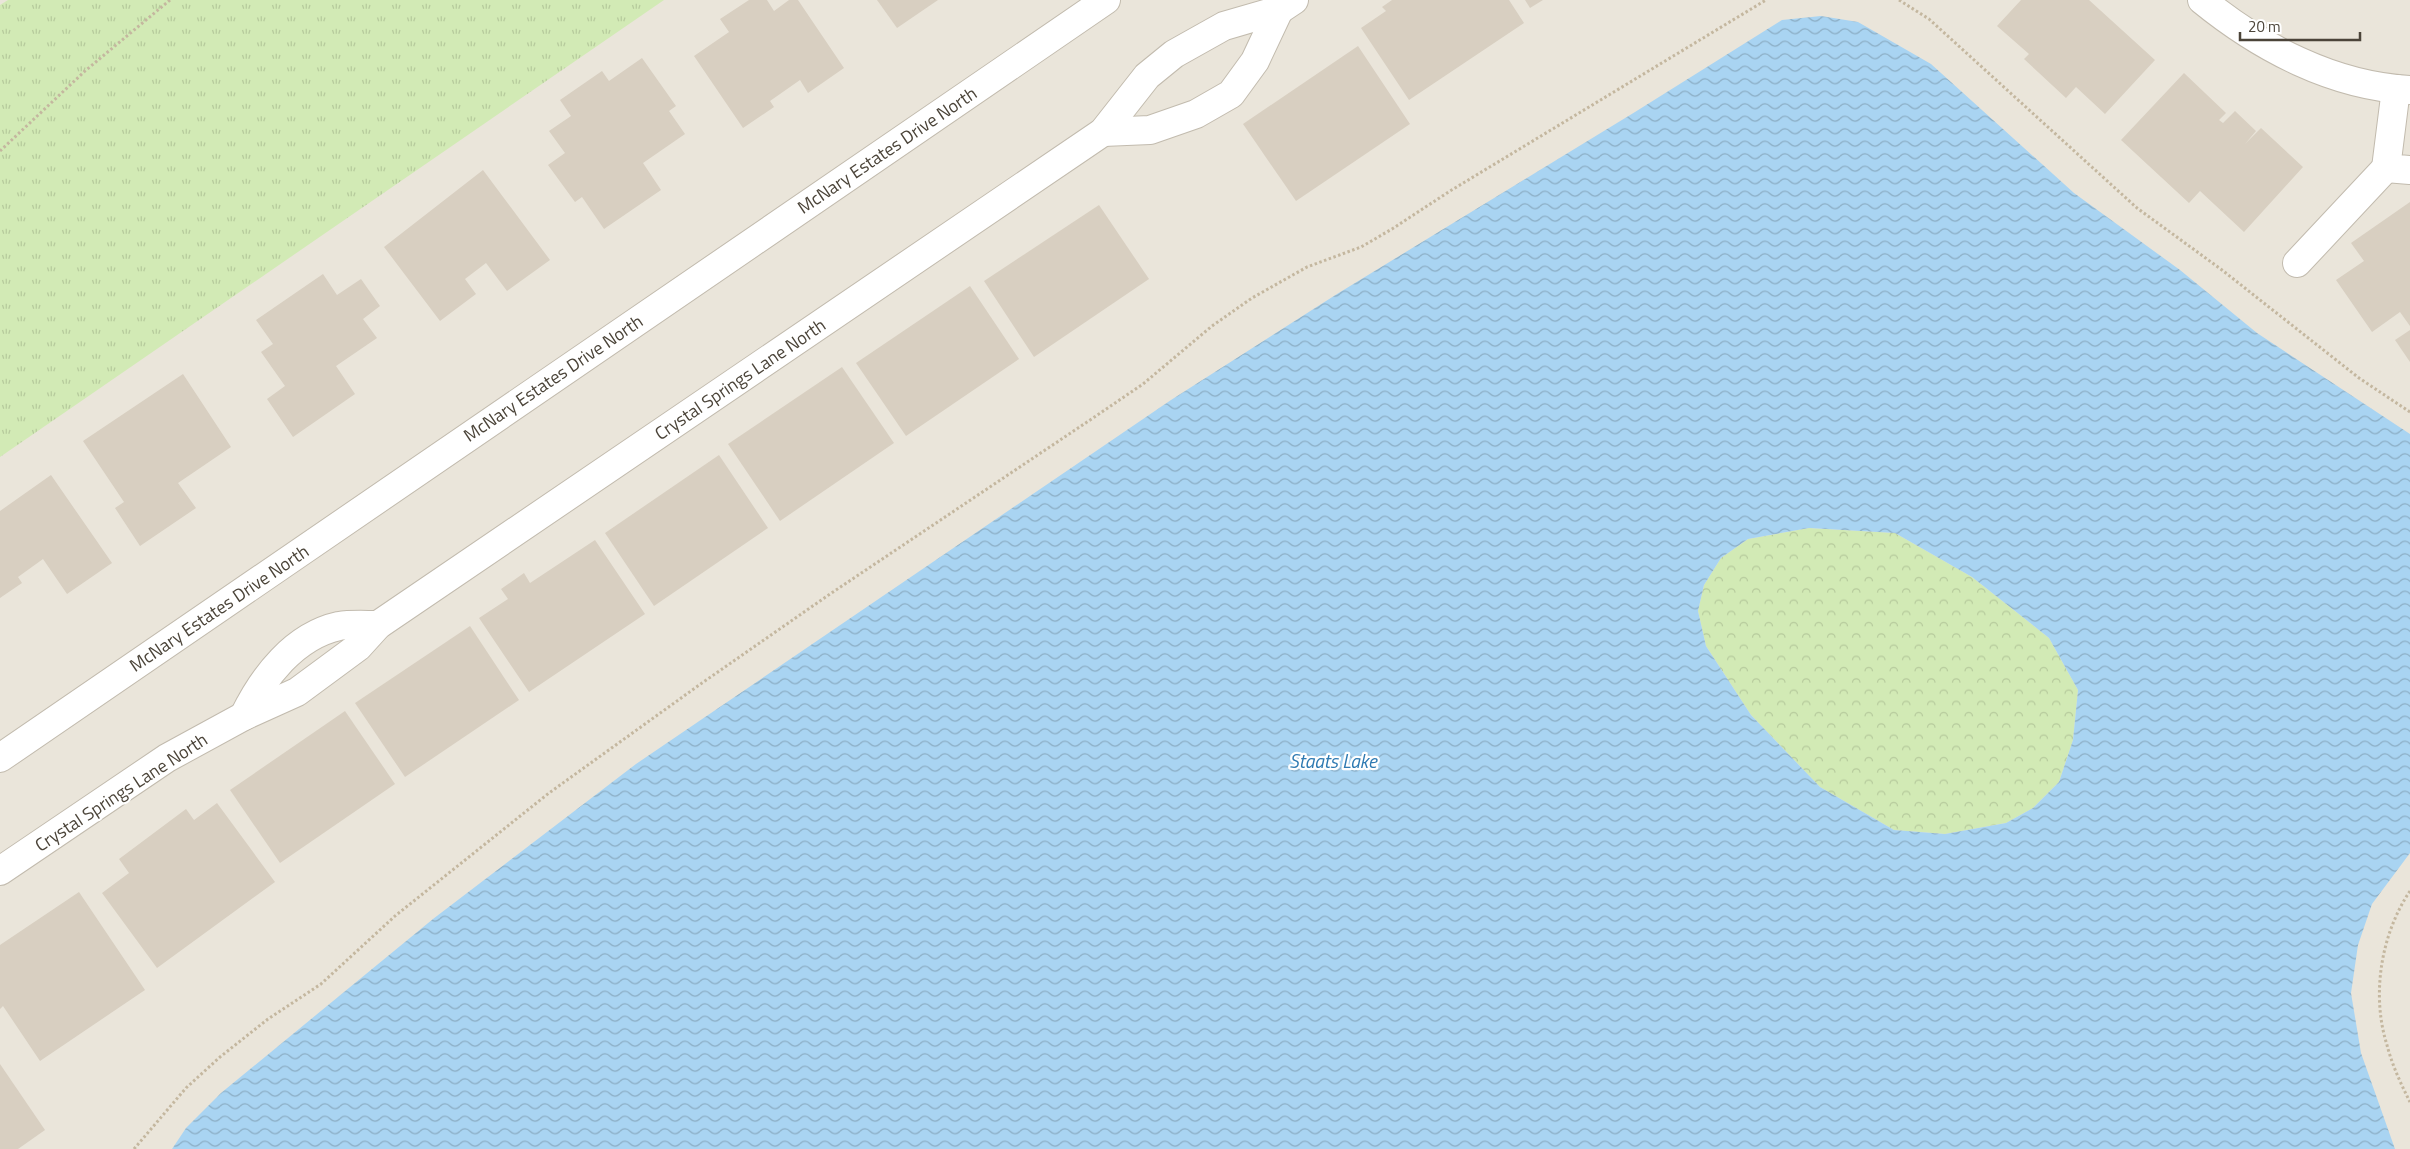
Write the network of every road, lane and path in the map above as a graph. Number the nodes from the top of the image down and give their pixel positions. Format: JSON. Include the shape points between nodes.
{"nodes":[{"id":1,"x":170,"y":0,"type":"edge"},
{"id":2,"x":1106,"y":0,"type":"edge"},
{"id":3,"x":1766,"y":0,"type":"edge"},
{"id":4,"x":1899,"y":0,"type":"edge"},
{"id":5,"x":2202,"y":0,"type":"edge"},
{"id":6,"x":1287,"y":5,"type":"edge"},
{"id":7,"x":2403,"y":90,"type":"edge"},
{"id":8,"x":1103,"y":132,"type":"junction"},
{"id":9,"x":0,"y":151,"type":"edge"},
{"id":10,"x":2398,"y":169,"type":"edge"},
{"id":11,"x":2297,"y":263,"type":"dead end"},
{"id":12,"x":2410,"y":412,"type":"edge"},
{"id":13,"x":378,"y":625,"type":"junction"},
{"id":14,"x":244,"y":716,"type":"junction"},
{"id":15,"x":0,"y":758,"type":"edge"},
{"id":16,"x":0,"y":871,"type":"edge"},
{"id":17,"x":2410,"y":891,"type":"edge"},
{"id":18,"x":2410,"y":1102,"type":"edge"},
{"id":19,"x":134,"y":1149,"type":"edge"}],
"edges":[{"from":1,"to":9,"type":"path","via":[[86,70]]},
{"from":2,"to":15,"type":"street","name":"McNary Estates Drive North"},
{"from":3,"to":19,"type":"path","via":[[1361,247],[1307,267],[1252,298],[1212,326],[1143,384],[702,683],[549,793],[395,916],[321,984],[220,1056],[186,1088]]},
{"from":4,"to":12,"type":"path","via":[[1929,19],[2137,208],[2238,281],[2359,378]]},
{"from":5,"to":7,"type":"street","via":[[2280,53],[2342,79]]},
{"from":6,"to":8,"type":"street","name":"Crystal Springs Lane North","via":[[1224,26],[1174,54],[1147,76]]},
{"from":6,"to":8,"type":"street","name":"Crystal Springs Lane North","via":[[1255,61],[1231,94],[1196,114],[1150,130]]},
{"from":7,"to":10,"type":"street"},
{"from":8,"to":13,"type":"street","name":"Crystal Springs Lane North"},
{"from":10,"to":11,"type":"street"},
{"from":13,"to":14,"type":"street","name":"Crystal Springs Lane North","via":[[358,647],[297,692]]},
{"from":13,"to":14,"type":"street","via":[[339,626],[312,636],[279,662],[257,690]]},
{"from":14,"to":16,"type":"street","name":"Crystal Springs Lane North","via":[[167,758]]},
{"from":17,"to":18,"type":"path","via":[[2400,909],[2382,963],[2379,999],[2386,1044]]}]}
